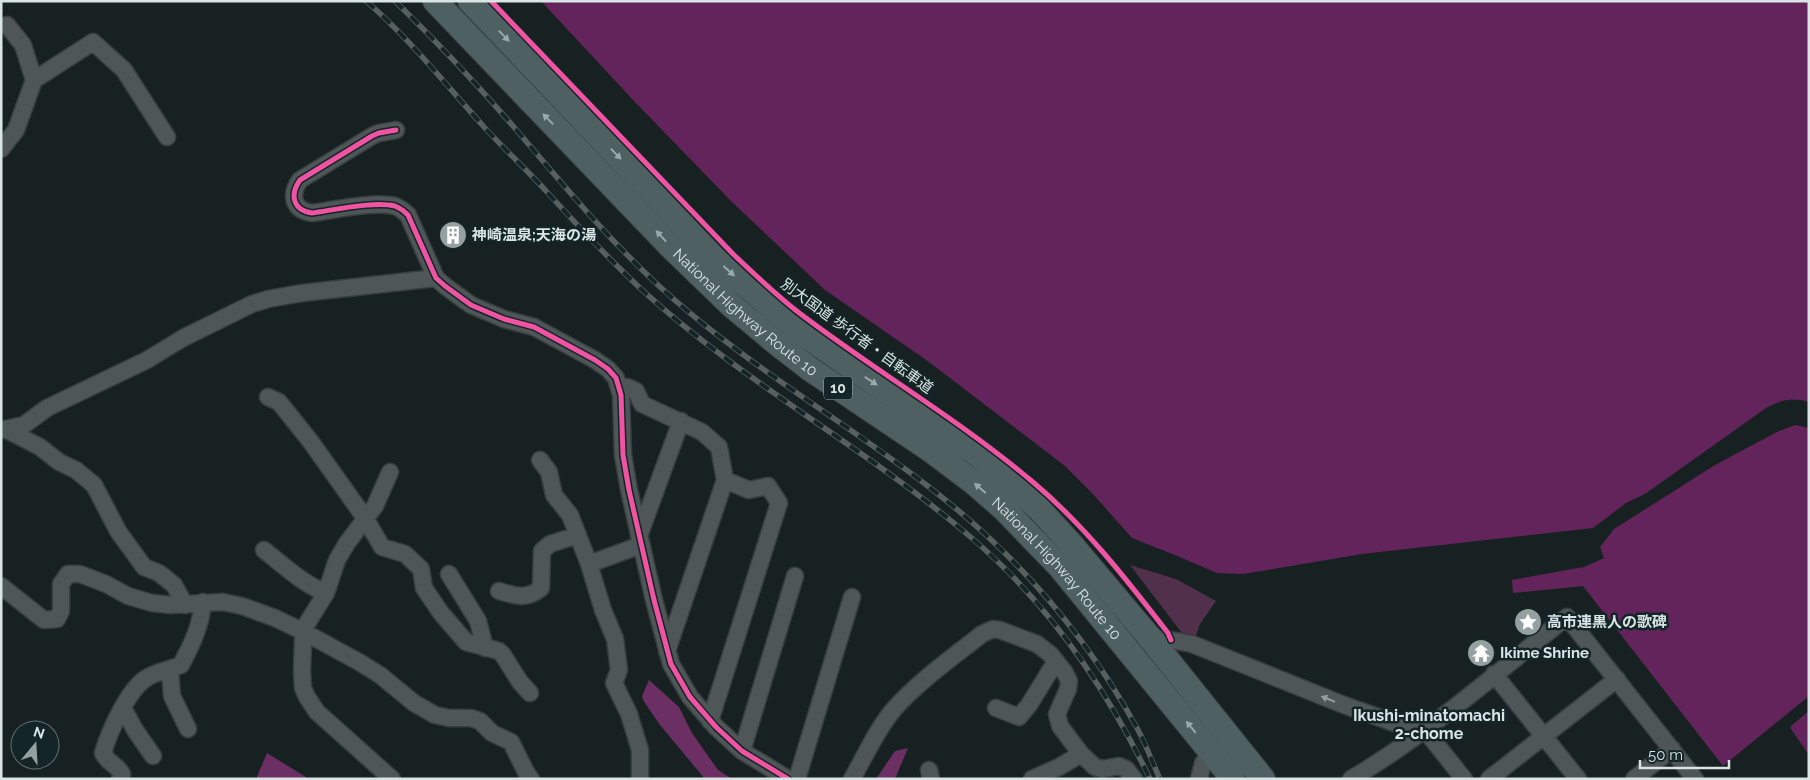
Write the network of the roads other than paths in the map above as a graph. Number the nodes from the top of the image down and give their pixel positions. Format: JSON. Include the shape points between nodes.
{"nodes":[{"id":1,"x":435,"y":1,"type":"edge"},
{"id":2,"x":470,"y":1,"type":"edge"},
{"id":3,"x":7,"y":25,"type":"dead end"},
{"id":4,"x":34,"y":80,"type":"junction"},
{"id":5,"x":396,"y":130,"type":"dead end"},
{"id":6,"x":167,"y":137,"type":"dead end"},
{"id":7,"x":1,"y":149,"type":"edge"},
{"id":8,"x":436,"y":278,"type":"junction"},
{"id":9,"x":620,"y":387,"type":"junction"},
{"id":10,"x":268,"y":397,"type":"dead end"},
{"id":11,"x":681,"y":421,"type":"junction"},
{"id":12,"x":3,"y":429,"type":"edge"},
{"id":13,"x":540,"y":460,"type":"dead end"},
{"id":14,"x":390,"y":472,"type":"dead end"},
{"id":15,"x":725,"y":480,"type":"junction"},
{"id":16,"x":365,"y":518,"type":"junction"},
{"id":17,"x":578,"y":535,"type":"junction"},
{"id":18,"x":640,"y":540,"type":"junction"},
{"id":19,"x":264,"y":550,"type":"dead end"},
{"id":20,"x":589,"y":564,"type":"junction"},
{"id":21,"x":449,"y":574,"type":"dead end"},
{"id":22,"x":795,"y":576,"type":"dead end"},
{"id":23,"x":1,"y":586,"type":"edge"},
{"id":24,"x":499,"y":591,"type":"dead end"},
{"id":25,"x":326,"y":593,"type":"junction"},
{"id":26,"x":852,"y":597,"type":"dead end"},
{"id":27,"x":203,"y":602,"type":"junction"},
{"id":28,"x":185,"y":604,"type":"junction"},
{"id":29,"x":304,"y":632,"type":"junction"},
{"id":30,"x":1150,"y":638,"type":"junction"},
{"id":31,"x":485,"y":648,"type":"junction"},
{"id":32,"x":667,"y":651,"type":"junction"},
{"id":33,"x":1056,"y":661,"type":"junction"},
{"id":34,"x":170,"y":670,"type":"junction"},
{"id":35,"x":1494,"y":674,"type":"junction"},
{"id":36,"x":1616,"y":679,"type":"junction"},
{"id":37,"x":530,"y":693,"type":"dead end"},
{"id":38,"x":123,"y":708,"type":"junction"},
{"id":39,"x":996,"y":708,"type":"dead end"},
{"id":40,"x":710,"y":721,"type":"junction"},
{"id":41,"x":188,"y":728,"type":"dead end"},
{"id":42,"x":1424,"y":729,"type":"junction"},
{"id":43,"x":1544,"y":736,"type":"junction"},
{"id":44,"x":1672,"y":749,"type":"junction"},
{"id":45,"x":742,"y":751,"type":"junction"},
{"id":46,"x":1081,"y":754,"type":"junction"},
{"id":47,"x":1213,"y":755,"type":"junction"},
{"id":48,"x":153,"y":756,"type":"dead end"},
{"id":49,"x":120,"y":779,"type":"edge"},
{"id":50,"x":392,"y":779,"type":"edge"},
{"id":51,"x":532,"y":779,"type":"edge"},
{"id":52,"x":640,"y":779,"type":"edge"},
{"id":53,"x":788,"y":779,"type":"edge"},
{"id":54,"x":797,"y":779,"type":"edge"},
{"id":55,"x":852,"y":779,"type":"edge"},
{"id":56,"x":1032,"y":779,"type":"edge"},
{"id":57,"x":1134,"y":779,"type":"edge"},
{"id":58,"x":1199,"y":779,"type":"edge"},
{"id":59,"x":1233,"y":779,"type":"edge"},
{"id":60,"x":1263,"y":779,"type":"edge"},
{"id":61,"x":1351,"y":779,"type":"edge"},
{"id":62,"x":1464,"y":779,"type":"edge"},
{"id":63,"x":1489,"y":779,"type":"edge"},
{"id":64,"x":1578,"y":779,"type":"edge"},
{"id":65,"x":1634,"y":779,"type":"edge"},
{"id":66,"x":1695,"y":779,"type":"edge"}],
"edges":[{"from":47,"to":1,"type":"highway","name":"National Highway Route 10","number":"10","one_way":true,"via":[[1060,567],[1004,509],[929,449],[810,369],[731,305]]},
{"from":2,"to":30,"type":"highway","name":"National Highway Route 10","number":"10","one_way":true,"via":[[716,260],[799,332],[937,425],[1006,478],[1071,544]]},
{"from":3,"to":4,"type":"street","via":[[23,45]]},
{"from":4,"to":6,"type":"street","via":[[93,42],[124,70]]},
{"from":4,"to":7,"type":"street","via":[[16,130]]},
{"from":5,"to":8,"type":"street","via":[[372,136],[300,180],[293,197],[295,203],[312,213],[373,205],[402,209],[408,215]]},
{"from":8,"to":9,"type":"street","via":[[471,305],[534,328],[595,360],[608,369]]},
{"from":8,"to":12,"type":"street","via":[[302,293],[252,304],[47,408],[24,425]]},
{"from":9,"to":11,"type":"street","via":[[636,391],[646,407]]},
{"from":9,"to":18,"type":"street","via":[[623,455]]},
{"from":10,"to":16,"type":"street","via":[[279,402]]},
{"from":11,"to":15,"type":"street","via":[[702,432],[719,447]]},
{"from":11,"to":18,"type":"street"},
{"from":12,"to":28,"type":"street","via":[[40,447],[94,486],[118,531],[144,566],[174,585]]},
{"from":13,"to":17,"type":"street","via":[[549,472],[554,495],[570,515]]},
{"from":14,"to":16,"type":"street","via":[[375,506]]},
{"from":15,"to":32,"type":"street"},
{"from":15,"to":40,"type":"street","via":[[749,490],[768,486],[780,502]]},
{"from":16,"to":25,"type":"street","via":[[337,560]]},
{"from":16,"to":31,"type":"street","via":[[382,547],[405,554],[421,569],[424,588],[466,642]]},
{"from":17,"to":20,"type":"street"},
{"from":17,"to":24,"type":"street","via":[[550,544],[542,551],[541,588],[532,595],[514,596]]},
{"from":18,"to":20,"type":"street"},
{"from":18,"to":32,"type":"street"},
{"from":19,"to":25,"type":"street"},
{"from":20,"to":52,"type":"street","via":[[615,639],[618,670],[614,683],[629,714],[640,750]]},
{"from":21,"to":31,"type":"street","via":[[478,622]]},
{"from":22,"to":45,"type":"street"},
{"from":23,"to":28,"type":"street","via":[[44,620],[57,619],[61,611],[61,584],[68,574],[80,574],[152,603]]},
{"from":25,"to":29,"type":"street"},
{"from":26,"to":54,"type":"street"},
{"from":27,"to":28,"type":"street"},
{"from":27,"to":29,"type":"street","via":[[242,606]]},
{"from":27,"to":34,"type":"street","via":[[196,636],[181,665]]},
{"from":29,"to":50,"type":"street","via":[[302,672],[307,698],[324,719]]},
{"from":29,"to":51,"type":"street","via":[[366,666],[414,704],[434,715],[480,721],[492,733],[510,742]]},
{"from":42,"to":30,"type":"street","one_way":true,"via":[[1404,726],[1344,705],[1192,644]]},
{"from":30,"to":60,"type":"highway","name":"National Highway Route 10","number":"10"},
{"from":31,"to":37,"type":"street","via":[[499,651]]},
{"from":32,"to":40,"type":"street","via":[[675,674]]},
{"from":33,"to":39,"type":"street","via":[[1019,716]]},
{"from":33,"to":46,"type":"street","via":[[1069,681],[1057,720]]},
{"from":33,"to":55,"type":"street","via":[[1036,644],[1000,630],[987,630],[917,686],[893,711]]},
{"from":34,"to":38,"type":"street","via":[[144,680],[134,689]]},
{"from":34,"to":41,"type":"street","via":[[172,696]]},
{"from":35,"to":36,"type":"street","via":[[1567,617]]},
{"from":35,"to":42,"type":"street"},
{"from":35,"to":43,"type":"street"},
{"from":36,"to":43,"type":"street"},
{"from":36,"to":44,"type":"street"},
{"from":38,"to":48,"type":"street"},
{"from":38,"to":49,"type":"street","via":[[108,735],[103,753],[118,767],[122,774]]},
{"from":40,"to":45,"type":"street"},
{"from":42,"to":61,"type":"street"},
{"from":42,"to":62,"type":"street"},
{"from":43,"to":63,"type":"street"},
{"from":43,"to":64,"type":"street"},
{"from":44,"to":65,"type":"street"},
{"from":44,"to":66,"type":"street"},
{"from":45,"to":53,"type":"street"},
{"from":46,"to":56,"type":"street"},
{"from":46,"to":57,"type":"street","via":[[1102,770],[1120,766]]},
{"from":47,"to":58,"type":"street","via":[[1203,763]]},
{"from":47,"to":59,"type":"highway","name":"National Highway Route 10","number":"10"}]}
